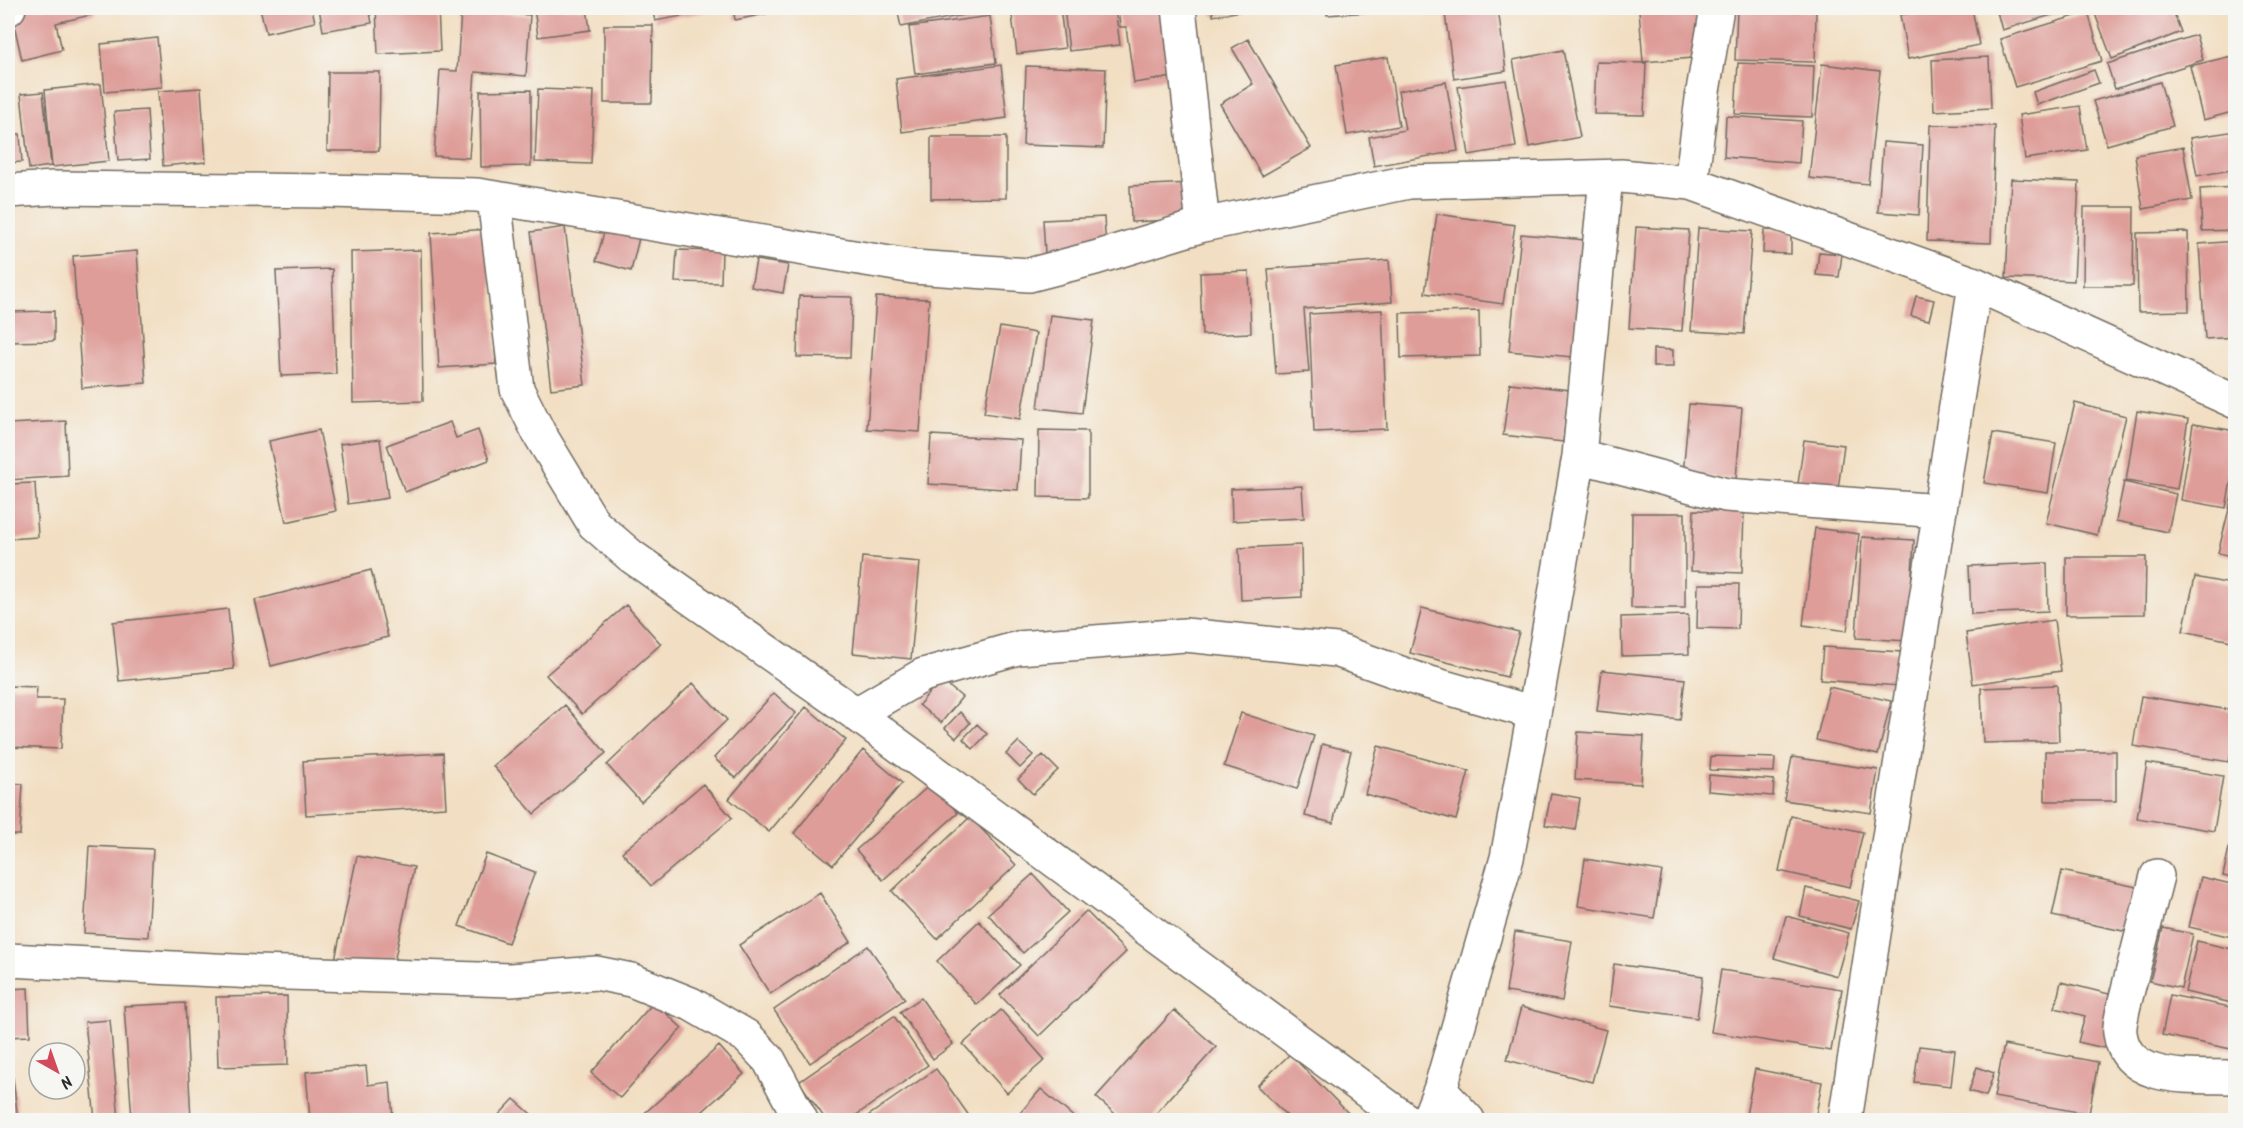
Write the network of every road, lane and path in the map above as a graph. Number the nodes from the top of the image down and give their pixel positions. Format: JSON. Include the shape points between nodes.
{"nodes":[{"id":1,"x":1179,"y":8,"type":"edge"},
{"id":2,"x":1717,"y":8,"type":"edge"},
{"id":3,"x":1606,"y":177,"type":"junction"},
{"id":4,"x":1691,"y":183,"type":"junction"},
{"id":5,"x":8,"y":191,"type":"edge"},
{"id":6,"x":494,"y":198,"type":"junction"},
{"id":7,"x":1203,"y":225,"type":"junction"},
{"id":8,"x":1975,"y":284,"type":"junction"},
{"id":9,"x":2235,"y":402,"type":"edge"},
{"id":10,"x":1579,"y":456,"type":"junction"},
{"id":11,"x":1940,"y":511,"type":"junction"},
{"id":12,"x":1534,"y":713,"type":"junction"},
{"id":13,"x":856,"y":714,"type":"junction"},
{"id":14,"x":2157,"y":876,"type":"dead end"},
{"id":15,"x":8,"y":960,"type":"edge"},
{"id":16,"x":2235,"y":1077,"type":"edge"},
{"id":17,"x":1440,"y":1090,"type":"junction"},
{"id":18,"x":801,"y":1120,"type":"edge"},
{"id":19,"x":1406,"y":1120,"type":"edge"},
{"id":20,"x":1428,"y":1120,"type":"edge"},
{"id":21,"x":1468,"y":1120,"type":"edge"},
{"id":22,"x":1845,"y":1120,"type":"edge"}],
"edges":[{"from":1,"to":7,"type":"street"},
{"from":2,"to":4,"type":"street"},
{"from":3,"to":4,"type":"street"},
{"from":3,"to":7,"type":"street","via":[[1408,182]]},
{"from":3,"to":10,"type":"street"},
{"from":4,"to":8,"type":"street"},
{"from":5,"to":6,"type":"street","via":[[328,191]]},
{"from":6,"to":7,"type":"street","via":[[914,267],[1029,275]]},
{"from":6,"to":13,"type":"street","via":[[517,388],[539,433],[594,524],[631,556]]},
{"from":8,"to":9,"type":"street"},
{"from":8,"to":11,"type":"street"},
{"from":10,"to":11,"type":"street","via":[[1726,495]]},
{"from":10,"to":12,"type":"street"},
{"from":11,"to":22,"type":"street"},
{"from":12,"to":13,"type":"street","via":[[1419,680],[1336,650],[1185,635],[1018,648],[923,675]]},
{"from":12,"to":17,"type":"street","via":[[1507,858]]},
{"from":13,"to":19,"type":"street"},
{"from":14,"to":16,"type":"street","via":[[2123,1009],[2119,1030],[2124,1048],[2138,1065],[2157,1073]]},
{"from":15,"to":18,"type":"street","via":[[511,980],[596,973],[631,980],[691,1004],[746,1036],[769,1060]]},
{"from":17,"to":20,"type":"street"},
{"from":17,"to":21,"type":"street"}]}
